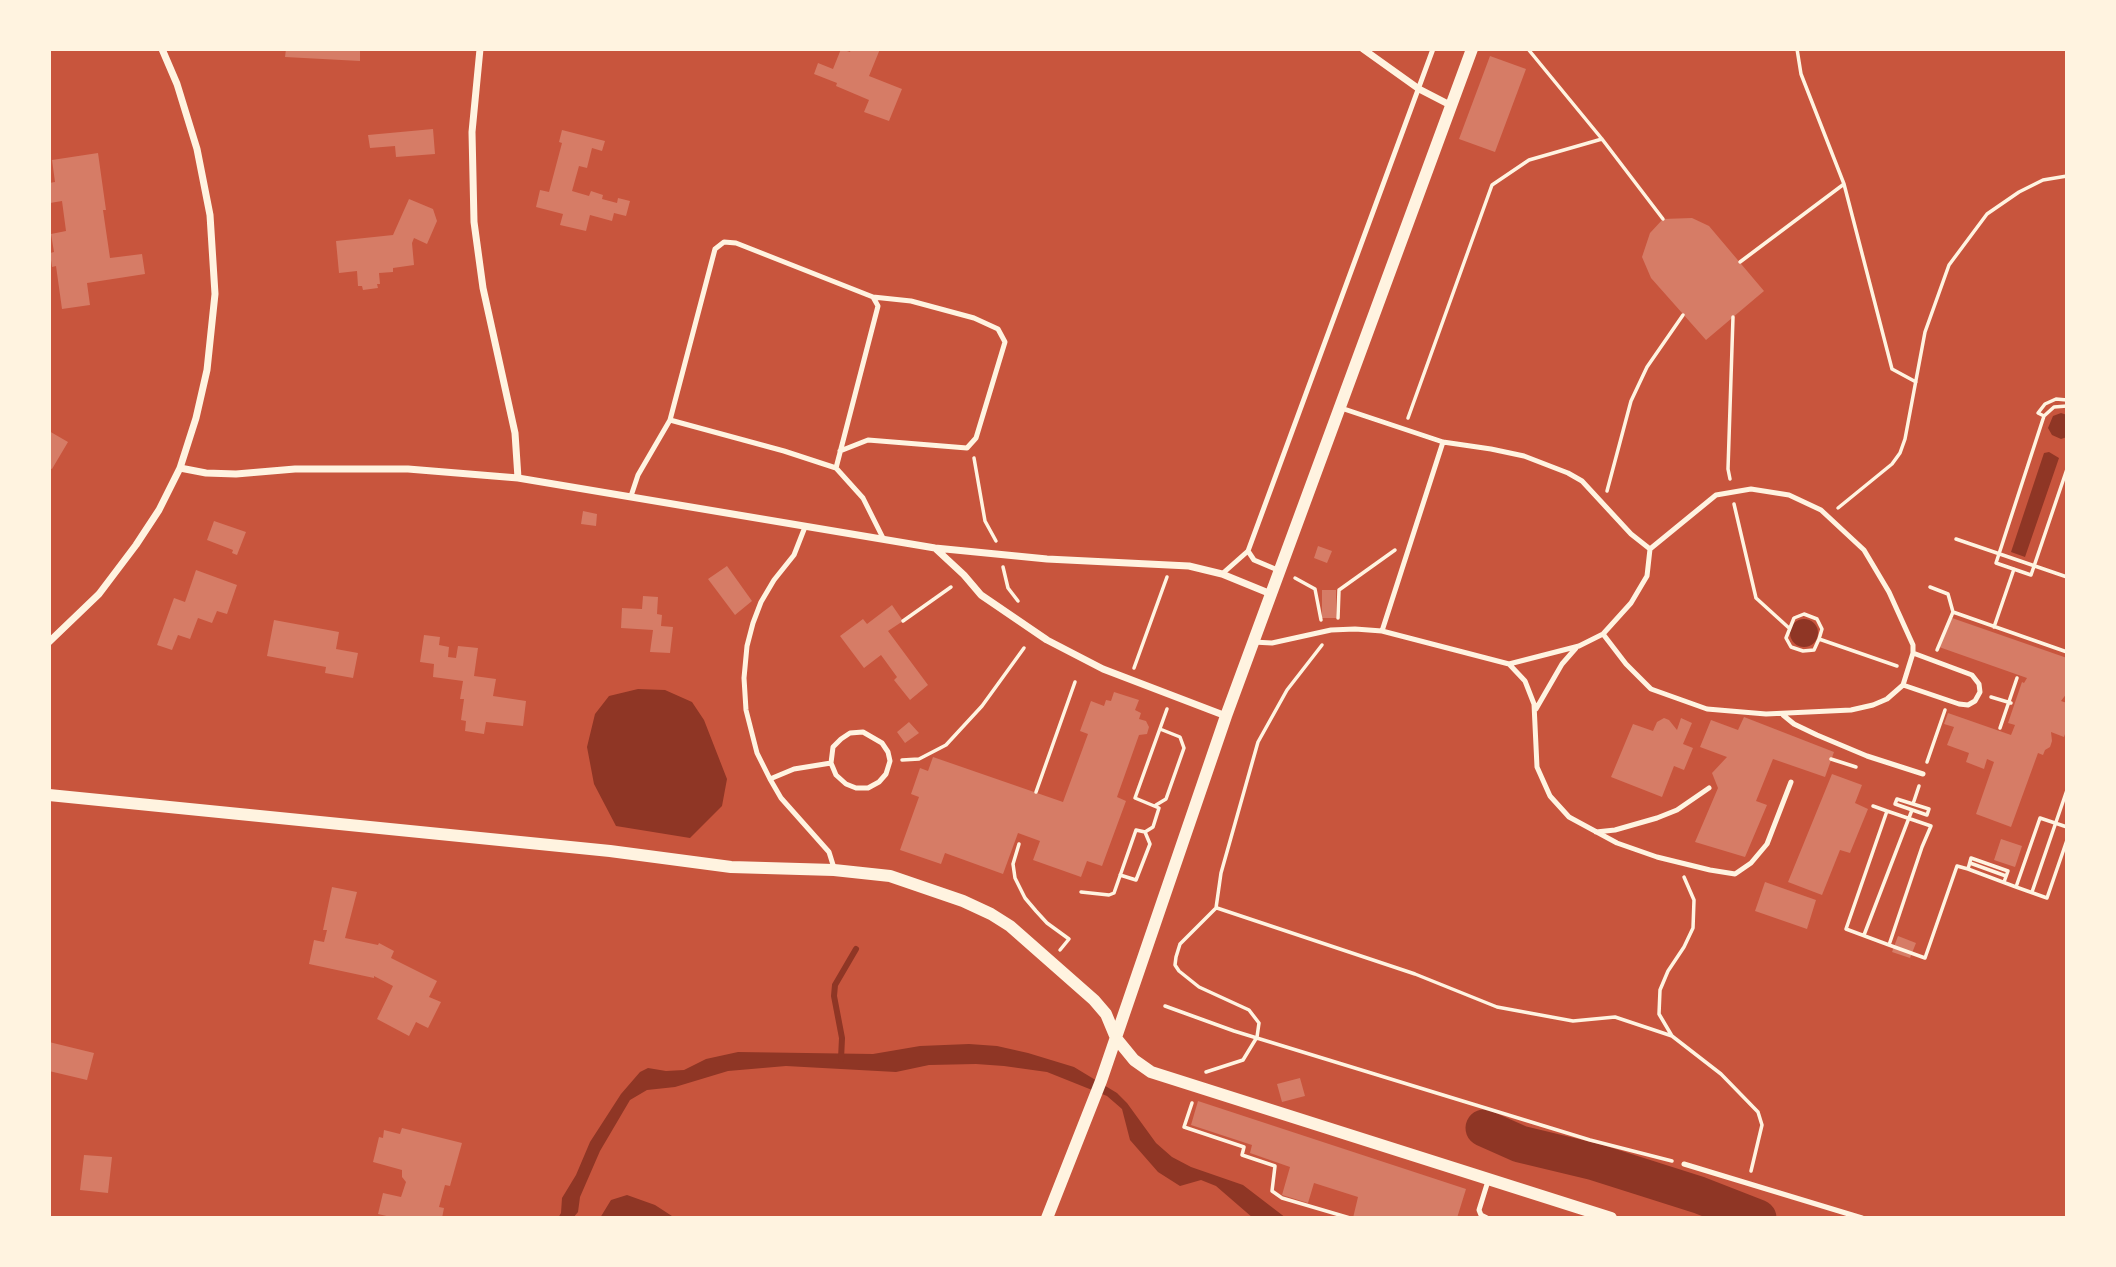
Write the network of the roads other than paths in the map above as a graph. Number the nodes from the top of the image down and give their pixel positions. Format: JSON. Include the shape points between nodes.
{"nodes":[{"id":1,"x":162,"y":49,"type":"edge"},
{"id":2,"x":480,"y":49,"type":"edge"},
{"id":3,"x":1363,"y":49,"type":"edge"},
{"id":4,"x":1433,"y":49,"type":"edge"},
{"id":5,"x":1472,"y":49,"type":"edge"},
{"id":6,"x":1419,"y":89,"type":"junction"},
{"id":7,"x":1452,"y":106,"type":"junction"},
{"id":8,"x":873,"y":297,"type":"junction"},
{"id":9,"x":1341,"y":408,"type":"junction"},
{"id":10,"x":670,"y":420,"type":"junction"},
{"id":11,"x":1443,"y":442,"type":"junction"},
{"id":12,"x":840,"y":451,"type":"junction"},
{"id":13,"x":180,"y":468,"type":"junction"},
{"id":14,"x":836,"y":468,"type":"junction"},
{"id":15,"x":518,"y":478,"type":"junction"},
{"id":16,"x":631,"y":496,"type":"junction"},
{"id":17,"x":805,"y":527,"type":"junction"},
{"id":18,"x":883,"y":538,"type":"junction"},
{"id":19,"x":935,"y":548,"type":"junction"},
{"id":20,"x":1650,"y":549,"type":"junction"},
{"id":21,"x":1248,"y":551,"type":"junction"},
{"id":22,"x":1280,"y":571,"type":"junction"},
{"id":23,"x":1222,"y":574,"type":"junction"},
{"id":24,"x":1271,"y":594,"type":"junction"},
{"id":25,"x":1382,"y":631,"type":"junction"},
{"id":26,"x":1603,"y":634,"type":"junction"},
{"id":27,"x":49,"y":642,"type":"edge"},
{"id":28,"x":1253,"y":642,"type":"junction"},
{"id":29,"x":1578,"y":646,"type":"junction"},
{"id":30,"x":1913,"y":653,"type":"junction"},
{"id":31,"x":1510,"y":664,"type":"junction"},
{"id":32,"x":1903,"y":685,"type":"junction"},
{"id":33,"x":1534,"y":712,"type":"junction"},
{"id":34,"x":1783,"y":715,"type":"junction"},
{"id":35,"x":1226,"y":716,"type":"junction"},
{"id":36,"x":831,"y":763,"type":"junction"},
{"id":37,"x":1923,"y":774,"type":"road end"},
{"id":38,"x":770,"y":779,"type":"junction"},
{"id":39,"x":1791,"y":782,"type":"dead end"},
{"id":40,"x":1709,"y":788,"type":"dead end"},
{"id":41,"x":49,"y":795,"type":"edge"},
{"id":42,"x":1596,"y":832,"type":"junction"},
{"id":43,"x":834,"y":870,"type":"junction"},
{"id":44,"x":1116,"y":1038,"type":"junction"},
{"id":45,"x":1684,"y":1164,"type":"road end"},
{"id":46,"x":1488,"y":1181,"type":"junction"},
{"id":47,"x":1047,"y":1218,"type":"edge"},
{"id":48,"x":1487,"y":1218,"type":"edge"},
{"id":49,"x":1610,"y":1218,"type":"edge"},
{"id":50,"x":1862,"y":1218,"type":"edge"}],
"edges":[{"from":1,"to":13,"type":"street","via":[[197,149],[214,251],[215,294],[207,370]]},
{"from":2,"to":15,"type":"street","via":[[472,132],[474,222],[483,288],[515,433]]},
{"from":3,"to":6,"type":"street"},
{"from":4,"to":6,"type":"lane"},
{"from":5,"to":7,"type":"street"},
{"from":6,"to":7,"type":"street"},
{"from":6,"to":21,"type":"lane"},
{"from":7,"to":9,"type":"street"},
{"from":8,"to":10,"type":"lane","via":[[724,242],[715,249]]},
{"from":8,"to":12,"type":"lane","via":[[878,306]]},
{"from":8,"to":12,"type":"lane","via":[[911,301],[974,318],[998,329],[1005,342],[976,438],[967,448],[868,440]]},
{"from":9,"to":11,"type":"lane"},
{"from":9,"to":22,"type":"street"},
{"from":10,"to":14,"type":"lane"},
{"from":10,"to":16,"type":"lane"},
{"from":11,"to":20,"type":"lane","via":[[1546,464],[1582,481]]},
{"from":11,"to":25,"type":"lane"},
{"from":12,"to":14,"type":"lane"},
{"from":13,"to":15,"type":"street","via":[[236,474],[396,469]]},
{"from":13,"to":27,"type":"street","via":[[159,510],[118,569]]},
{"from":14,"to":18,"type":"lane","via":[[863,498]]},
{"from":15,"to":16,"type":"street"},
{"from":16,"to":17,"type":"street"},
{"from":17,"to":18,"type":"street"},
{"from":17,"to":38,"type":"lane","via":[[794,555],[761,602],[747,646],[747,719]]},
{"from":18,"to":19,"type":"street"},
{"from":19,"to":23,"type":"street","via":[[1189,566]]},
{"from":19,"to":35,"type":"street","via":[[981,595],[1046,640],[1103,669]]},
{"from":20,"to":26,"type":"lane","via":[[1647,576],[1631,603]]},
{"from":20,"to":30,"type":"lane","via":[[1716,495],[1751,489],[1790,495],[1828,516],[1864,550],[1878,569]]},
{"from":21,"to":22,"type":"lane","via":[[1254,560]]},
{"from":21,"to":23,"type":"lane"},
{"from":22,"to":24,"type":"street"},
{"from":23,"to":24,"type":"street"},
{"from":24,"to":28,"type":"street"},
{"from":25,"to":28,"type":"lane","via":[[1331,630],[1272,643]]},
{"from":25,"to":31,"type":"lane"},
{"from":26,"to":29,"type":"lane"},
{"from":26,"to":34,"type":"lane","via":[[1651,688],[1707,709]]},
{"from":28,"to":35,"type":"street"},
{"from":29,"to":31,"type":"lane"},
{"from":29,"to":33,"type":"lane"},
{"from":30,"to":32,"type":"lane"},
{"from":30,"to":32,"type":"lane","via":[[1972,675],[1979,693],[1968,705]]},
{"from":31,"to":33,"type":"lane","via":[[1525,681]]},
{"from":32,"to":34,"type":"lane","via":[[1873,705]]},
{"from":33,"to":42,"type":"lane","via":[[1537,767],[1550,796],[1570,817]]},
{"from":34,"to":37,"type":"lane","via":[[1817,735]]},
{"from":35,"to":44,"type":"street"},
{"from":36,"to":36,"type":"lane","via":[[846,784],[868,788],[886,774],[890,761],[881,743],[863,732],[841,739],[833,747]]},
{"from":36,"to":38,"type":"lane","via":[[794,769]]},
{"from":38,"to":43,"type":"lane","via":[[829,852]]},
{"from":39,"to":42,"type":"lane","via":[[1767,844],[1735,874],[1676,862]]},
{"from":40,"to":42,"type":"lane","via":[[1657,818]]},
{"from":41,"to":43,"type":"street","via":[[585,848],[731,867]]},
{"from":43,"to":44,"type":"street","via":[[890,876],[991,914],[1036,947],[1094,1000]]},
{"from":44,"to":46,"type":"street","via":[[1151,1072]]},
{"from":44,"to":47,"type":"street"},
{"from":45,"to":50,"type":"lane"},
{"from":46,"to":48,"type":"lane","via":[[1479,1210]]},
{"from":46,"to":49,"type":"street"}]}
